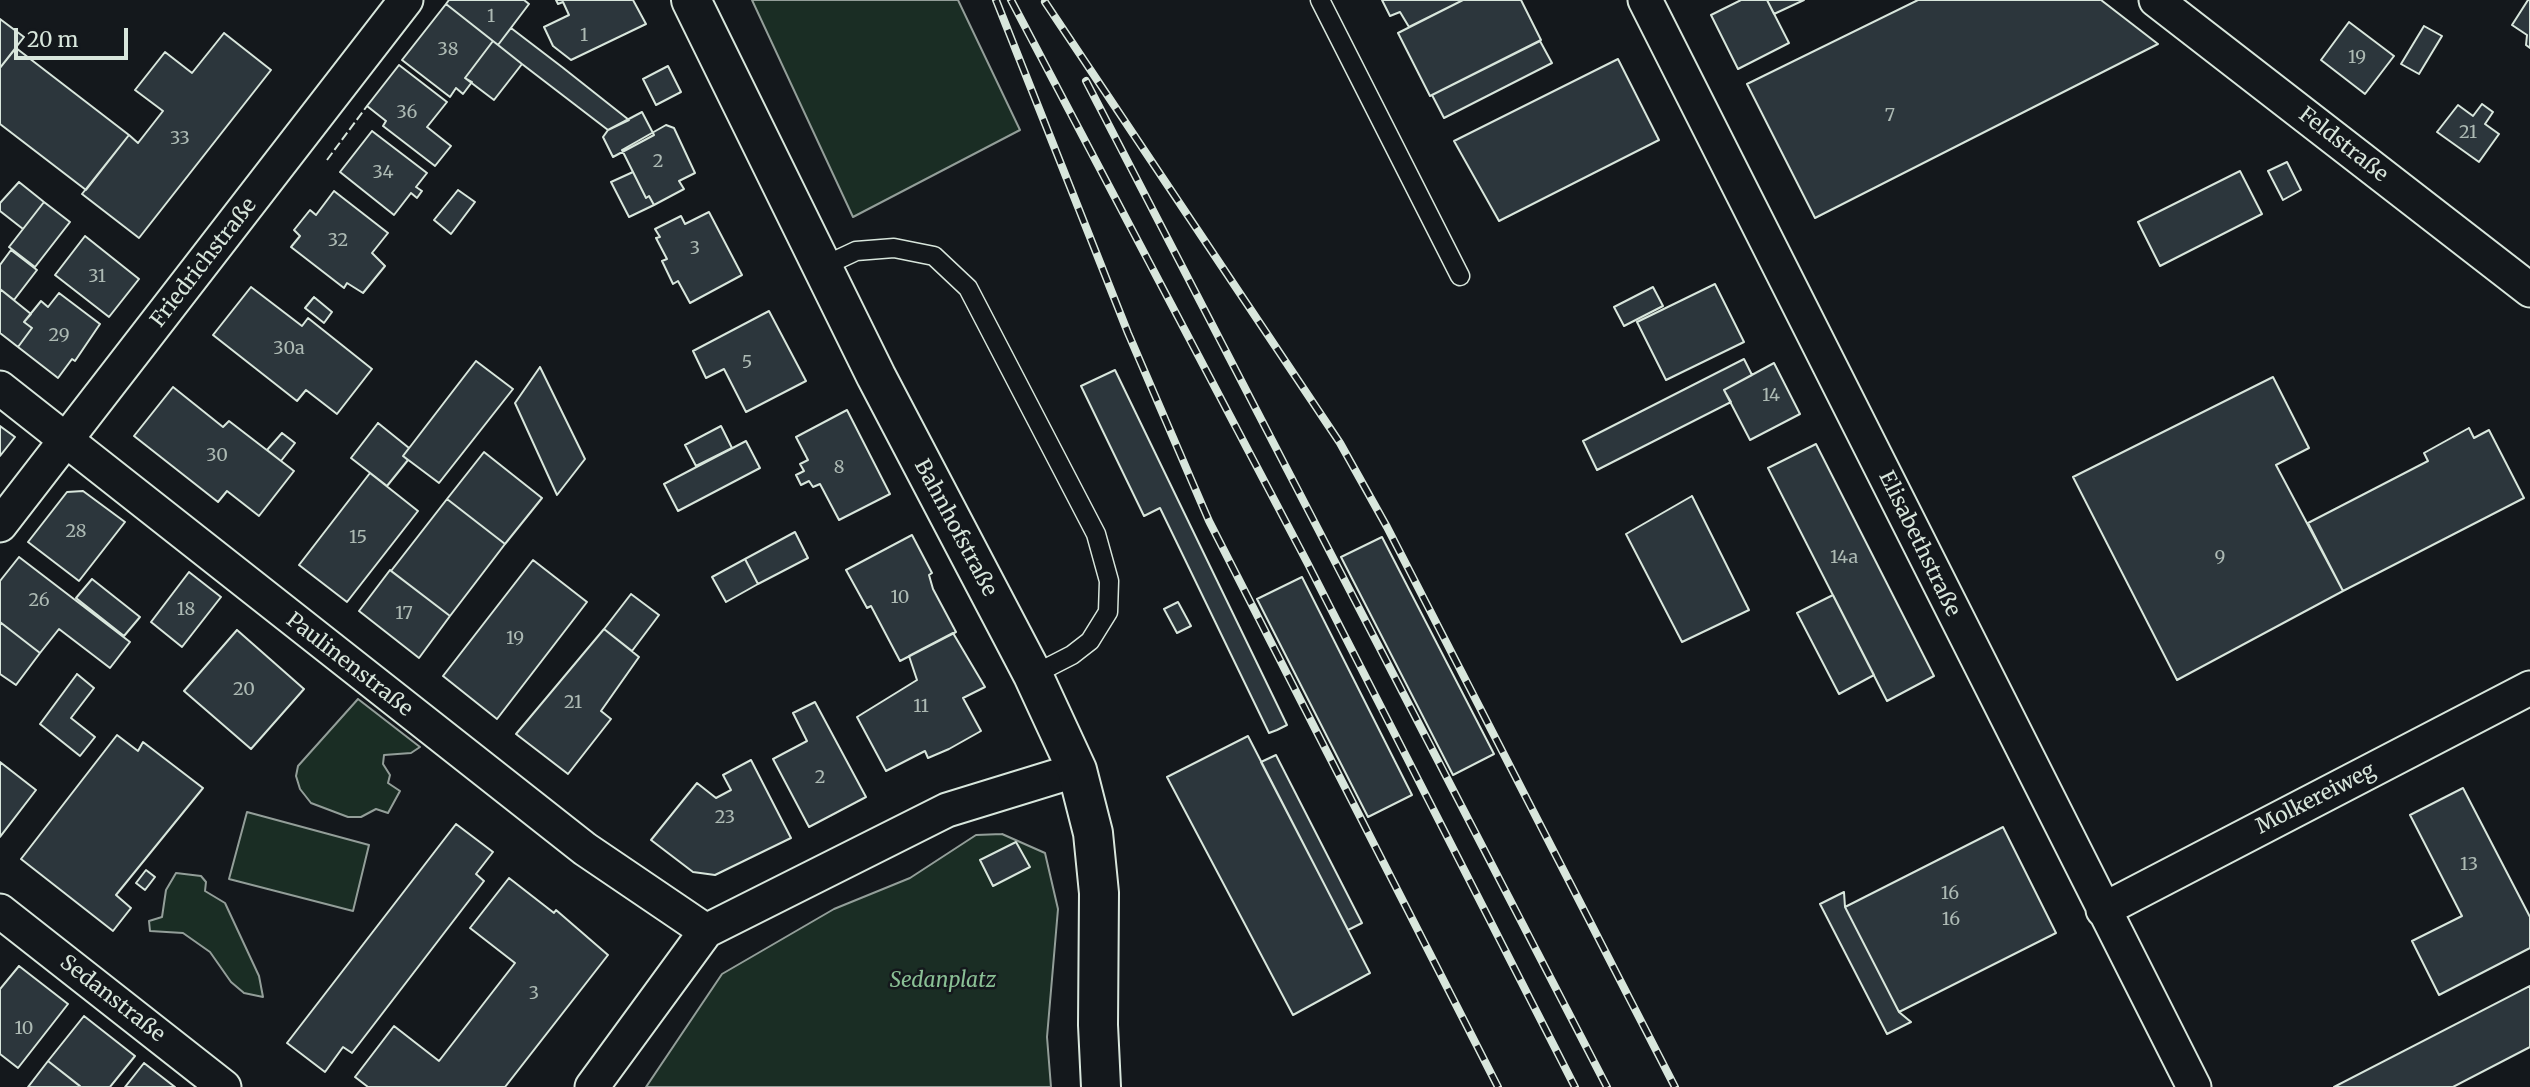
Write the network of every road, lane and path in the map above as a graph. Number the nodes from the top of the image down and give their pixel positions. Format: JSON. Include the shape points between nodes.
{"nodes":[{"id":1,"x":406,"y":0,"type":"edge"},
{"id":2,"x":691,"y":0,"type":"edge"},
{"id":3,"x":1320,"y":0,"type":"edge"},
{"id":4,"x":1645,"y":0,"type":"edge"},
{"id":5,"x":2175,"y":6,"type":"edge"},
{"id":6,"x":824,"y":266,"type":"junction"},
{"id":7,"x":1460,"y":275,"type":"dead end"},
{"id":8,"x":2530,"y":290,"type":"edge"},
{"id":9,"x":0,"y":388,"type":"edge"},
{"id":10,"x":64,"y":441,"type":"junction"},
{"id":11,"x":0,"y":525,"type":"edge"},
{"id":12,"x":1032,"y":675,"type":"junction"},
{"id":13,"x":2530,"y":688,"type":"edge"},
{"id":14,"x":1077,"y":771,"type":"junction"},
{"id":15,"x":2103,"y":910,"type":"junction"},
{"id":16,"x":0,"y":911,"type":"edge"},
{"id":17,"x":706,"y":932,"type":"junction"},
{"id":18,"x":224,"y":1087,"type":"edge"},
{"id":19,"x":592,"y":1087,"type":"edge"},
{"id":20,"x":1101,"y":1087,"type":"edge"},
{"id":21,"x":2194,"y":1087,"type":"edge"}],
"edges":[{"from":1,"to":10,"type":"street","name":"Friedrichstraße"},
{"from":2,"to":6,"type":"main road","name":"Bahnhofstraße"},
{"from":3,"to":7,"type":"lane"},
{"from":4,"to":15,"type":"street","name":"Elisabethstraße"},
{"from":5,"to":8,"type":"street","name":"Feldstraße"},
{"from":6,"to":12,"type":"main road","name":"Bahnhofstraße","via":[[894,412]]},
{"from":6,"to":12,"type":"lane","via":[[856,251],[894,248],[934,256],[968,288],[1096,534],[1109,582],[1108,612],[1090,641]]},
{"from":9,"to":10,"type":"street","name":"Paulinenstraße"},
{"from":10,"to":11,"type":"street","name":"Friedrichstraße"},
{"from":10,"to":17,"type":"street","name":"Paulinenstraße","via":[[575,841]]},
{"from":12,"to":14,"type":"main road","name":"Bahnhofstraße"},
{"from":13,"to":15,"type":"street","name":"Molkereiweg"},
{"from":14,"to":17,"type":"street","via":[[947,810]]},
{"from":14,"to":20,"type":"main road","name":"Bahnhofstraße","via":[[1093,833],[1099,893]]},
{"from":15,"to":21,"type":"street","name":"Elisabethstraße"},
{"from":16,"to":18,"type":"street","name":"Sedanstraße"},
{"from":17,"to":19,"type":"street"}]}
